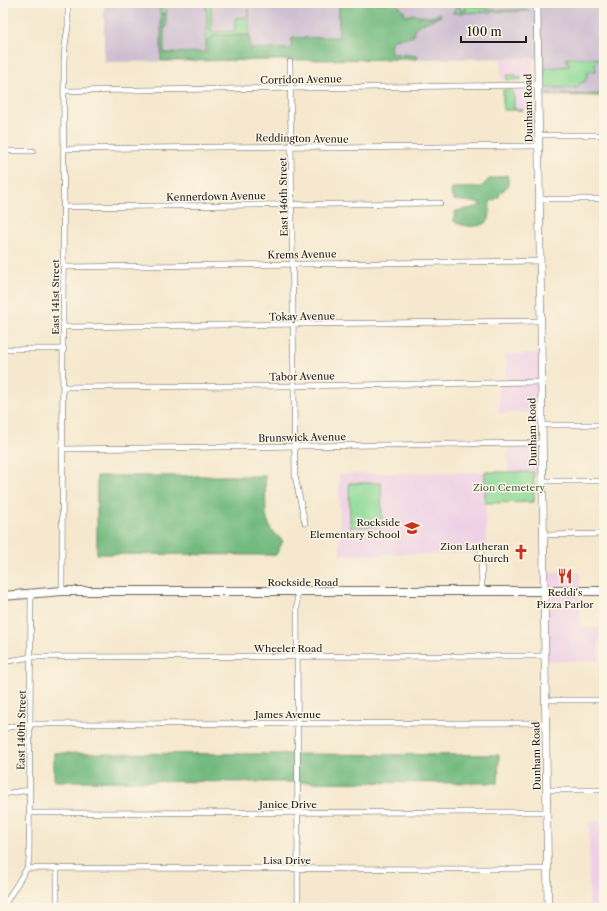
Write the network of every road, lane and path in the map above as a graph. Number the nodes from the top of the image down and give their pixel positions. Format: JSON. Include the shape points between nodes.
{"nodes":[{"id":1,"x":68,"y":3,"type":"edge"},
{"id":2,"x":538,"y":3,"type":"edge"},
{"id":3,"x":290,"y":62,"type":"dead end"},
{"id":4,"x":538,"y":85,"type":"junction"},
{"id":5,"x":290,"y":88,"type":"junction"},
{"id":6,"x":64,"y":91,"type":"junction"},
{"id":7,"x":539,"y":135,"type":"junction"},
{"id":8,"x":604,"y":135,"type":"edge"},
{"id":9,"x":539,"y":146,"type":"junction"},
{"id":10,"x":292,"y":147,"type":"junction"},
{"id":11,"x":64,"y":149,"type":"junction"},
{"id":12,"x":3,"y":151,"type":"edge"},
{"id":13,"x":33,"y":151,"type":"dead end"},
{"id":14,"x":539,"y":199,"type":"junction"},
{"id":15,"x":604,"y":199,"type":"edge"},
{"id":16,"x":440,"y":203,"type":"dead end"},
{"id":17,"x":292,"y":204,"type":"junction"},
{"id":18,"x":64,"y":207,"type":"junction"},
{"id":19,"x":540,"y":261,"type":"junction"},
{"id":20,"x":293,"y":263,"type":"junction"},
{"id":21,"x":64,"y":267,"type":"junction"},
{"id":22,"x":541,"y":321,"type":"junction"},
{"id":23,"x":293,"y":325,"type":"junction"},
{"id":24,"x":64,"y":327,"type":"junction"},
{"id":25,"x":64,"y":349,"type":"junction"},
{"id":26,"x":3,"y":350,"type":"edge"},
{"id":27,"x":541,"y":382,"type":"junction"},
{"id":28,"x":294,"y":386,"type":"junction"},
{"id":29,"x":63,"y":387,"type":"junction"},
{"id":30,"x":542,"y":425,"type":"junction"},
{"id":31,"x":604,"y":425,"type":"edge"},
{"id":32,"x":542,"y":444,"type":"junction"},
{"id":33,"x":295,"y":446,"type":"junction"},
{"id":34,"x":63,"y":449,"type":"junction"},
{"id":35,"x":543,"y":481,"type":"junction"},
{"id":36,"x":604,"y":481,"type":"edge"},
{"id":37,"x":305,"y":522,"type":"dead end"},
{"id":38,"x":604,"y":534,"type":"edge"},
{"id":39,"x":544,"y":535,"type":"junction"},
{"id":40,"x":481,"y":549,"type":"dead end"},
{"id":41,"x":62,"y":591,"type":"junction"},
{"id":42,"x":544,"y":591,"type":"junction"},
{"id":43,"x":604,"y":591,"type":"edge"},
{"id":44,"x":31,"y":592,"type":"junction"},
{"id":45,"x":298,"y":592,"type":"junction"},
{"id":46,"x":482,"y":592,"type":"junction"},
{"id":47,"x":3,"y":596,"type":"edge"},
{"id":48,"x":544,"y":656,"type":"junction"},
{"id":49,"x":31,"y":657,"type":"junction"},
{"id":50,"x":298,"y":657,"type":"junction"},
{"id":51,"x":3,"y":662,"type":"edge"},
{"id":52,"x":545,"y":700,"type":"junction"},
{"id":53,"x":604,"y":700,"type":"edge"},
{"id":54,"x":298,"y":723,"type":"junction"},
{"id":55,"x":546,"y":723,"type":"junction"},
{"id":56,"x":30,"y":724,"type":"junction"},
{"id":57,"x":3,"y":728,"type":"edge"},
{"id":58,"x":29,"y":790,"type":"junction"},
{"id":59,"x":547,"y":790,"type":"junction"},
{"id":60,"x":604,"y":790,"type":"edge"},
{"id":61,"x":3,"y":794,"type":"edge"},
{"id":62,"x":547,"y":812,"type":"junction"},
{"id":63,"x":29,"y":813,"type":"junction"},
{"id":64,"x":298,"y":813,"type":"junction"},
{"id":65,"x":27,"y":868,"type":"junction"},
{"id":66,"x":57,"y":868,"type":"junction"},
{"id":67,"x":298,"y":869,"type":"junction"},
{"id":68,"x":547,"y":869,"type":"junction"},
{"id":69,"x":3,"y":906,"type":"edge"},
{"id":70,"x":57,"y":908,"type":"edge"},
{"id":71,"x":298,"y":908,"type":"edge"},
{"id":72,"x":548,"y":908,"type":"edge"}],
"edges":[{"from":1,"to":6,"type":"street","name":"East 141st Street"},
{"from":2,"to":4,"type":"street","name":"Dunham Road"},
{"from":3,"to":5,"type":"street","name":"East 146th Street"},
{"from":4,"to":5,"type":"street","name":"Corridon Avenue"},
{"from":4,"to":7,"type":"street","name":"Dunham Road"},
{"from":5,"to":6,"type":"street","name":"Corridon Avenue"},
{"from":5,"to":10,"type":"street","name":"East 146th Street"},
{"from":6,"to":11,"type":"street","name":"East 141st Street"},
{"from":7,"to":8,"type":"street"},
{"from":7,"to":9,"type":"street","name":"Dunham Road"},
{"from":9,"to":10,"type":"street","name":"Reddington Avenue"},
{"from":9,"to":14,"type":"street","name":"Dunham Road"},
{"from":10,"to":11,"type":"street","name":"Reddington Avenue"},
{"from":10,"to":17,"type":"street","name":"East 146th Street"},
{"from":11,"to":18,"type":"street","name":"East 141st Street"},
{"from":12,"to":13,"type":"street"},
{"from":14,"to":15,"type":"street"},
{"from":14,"to":19,"type":"street","name":"Dunham Road"},
{"from":16,"to":17,"type":"street","name":"Kennerdown Avenue"},
{"from":17,"to":18,"type":"street","name":"Kennerdown Avenue"},
{"from":17,"to":20,"type":"street","name":"East 146th Street"},
{"from":18,"to":21,"type":"street","name":"East 141st Street"},
{"from":19,"to":20,"type":"street","name":"Krems Avenue"},
{"from":19,"to":22,"type":"street","name":"Dunham Road"},
{"from":20,"to":21,"type":"street","name":"Krems Avenue"},
{"from":20,"to":23,"type":"street","name":"East 146th Street"},
{"from":21,"to":24,"type":"street","name":"East 141st Street"},
{"from":22,"to":23,"type":"street","name":"Tokay Avenue"},
{"from":22,"to":27,"type":"street","name":"Dunham Road"},
{"from":23,"to":24,"type":"street","name":"Tokay Avenue"},
{"from":23,"to":28,"type":"street","name":"East 146th Street"},
{"from":24,"to":25,"type":"street","name":"East 141st Street"},
{"from":25,"to":26,"type":"street"},
{"from":25,"to":29,"type":"street","name":"East 141st Street"},
{"from":27,"to":28,"type":"street","name":"Tabor Avenue"},
{"from":27,"to":30,"type":"street","name":"Dunham Road"},
{"from":28,"to":29,"type":"street","name":"Tabor Avenue"},
{"from":28,"to":33,"type":"street","name":"East 146th Street"},
{"from":29,"to":34,"type":"street","name":"East 141st Street"},
{"from":30,"to":31,"type":"street"},
{"from":30,"to":32,"type":"street","name":"Dunham Road"},
{"from":32,"to":33,"type":"street","name":"Brunswick Avenue"},
{"from":32,"to":35,"type":"street","name":"Dunham Road"},
{"from":33,"to":34,"type":"street","name":"Brunswick Avenue"},
{"from":33,"to":37,"type":"street","name":"East 146th Street","via":[[295,476]]},
{"from":34,"to":41,"type":"street","name":"East 141st Street"},
{"from":35,"to":36,"type":"street"},
{"from":35,"to":39,"type":"street","name":"Dunham Road"},
{"from":38,"to":39,"type":"street"},
{"from":39,"to":42,"type":"street","name":"Dunham Road"},
{"from":40,"to":46,"type":"street"},
{"from":41,"to":44,"type":"main road","name":"Rockside Road"},
{"from":41,"to":45,"type":"main road","name":"Rockside Road"},
{"from":42,"to":43,"type":"main road","name":"Rockside Road"},
{"from":42,"to":46,"type":"main road","name":"Rockside Road"},
{"from":42,"to":48,"type":"street","name":"Dunham Road"},
{"from":44,"to":47,"type":"main road","name":"Rockside Road"},
{"from":44,"to":49,"type":"street","name":"East 140th Street"},
{"from":45,"to":46,"type":"main road","name":"Rockside Road"},
{"from":45,"to":50,"type":"street"},
{"from":48,"to":50,"type":"street","name":"Wheeler Road"},
{"from":48,"to":52,"type":"street","name":"Dunham Road"},
{"from":49,"to":50,"type":"street","name":"Wheeler Road"},
{"from":49,"to":51,"type":"street","name":"Wheeler Road"},
{"from":49,"to":56,"type":"street","name":"East 140th Street"},
{"from":50,"to":54,"type":"street"},
{"from":52,"to":53,"type":"street"},
{"from":52,"to":55,"type":"street","name":"Dunham Road"},
{"from":54,"to":55,"type":"street","name":"James Avenue"},
{"from":54,"to":56,"type":"street","name":"James Avenue"},
{"from":54,"to":64,"type":"street"},
{"from":55,"to":59,"type":"street","name":"Dunham Road"},
{"from":56,"to":57,"type":"street","name":"James Avenue"},
{"from":56,"to":58,"type":"street","name":"East 140th Street"},
{"from":58,"to":61,"type":"street"},
{"from":58,"to":63,"type":"street","name":"East 140th Street"},
{"from":59,"to":60,"type":"street"},
{"from":59,"to":62,"type":"street","name":"Dunham Road"},
{"from":62,"to":64,"type":"street","name":"Janice Drive"},
{"from":62,"to":68,"type":"street","name":"Dunham Road"},
{"from":63,"to":64,"type":"street","name":"Janice Drive"},
{"from":63,"to":65,"type":"street","name":"East 140th Street"},
{"from":64,"to":67,"type":"street"},
{"from":65,"to":66,"type":"street","name":"Lisa Drive"},
{"from":65,"to":69,"type":"street"},
{"from":66,"to":67,"type":"street","name":"Lisa Drive"},
{"from":66,"to":70,"type":"street"},
{"from":67,"to":68,"type":"street","name":"Lisa Drive"},
{"from":67,"to":71,"type":"street"},
{"from":68,"to":72,"type":"street","name":"Dunham Road"}]}
